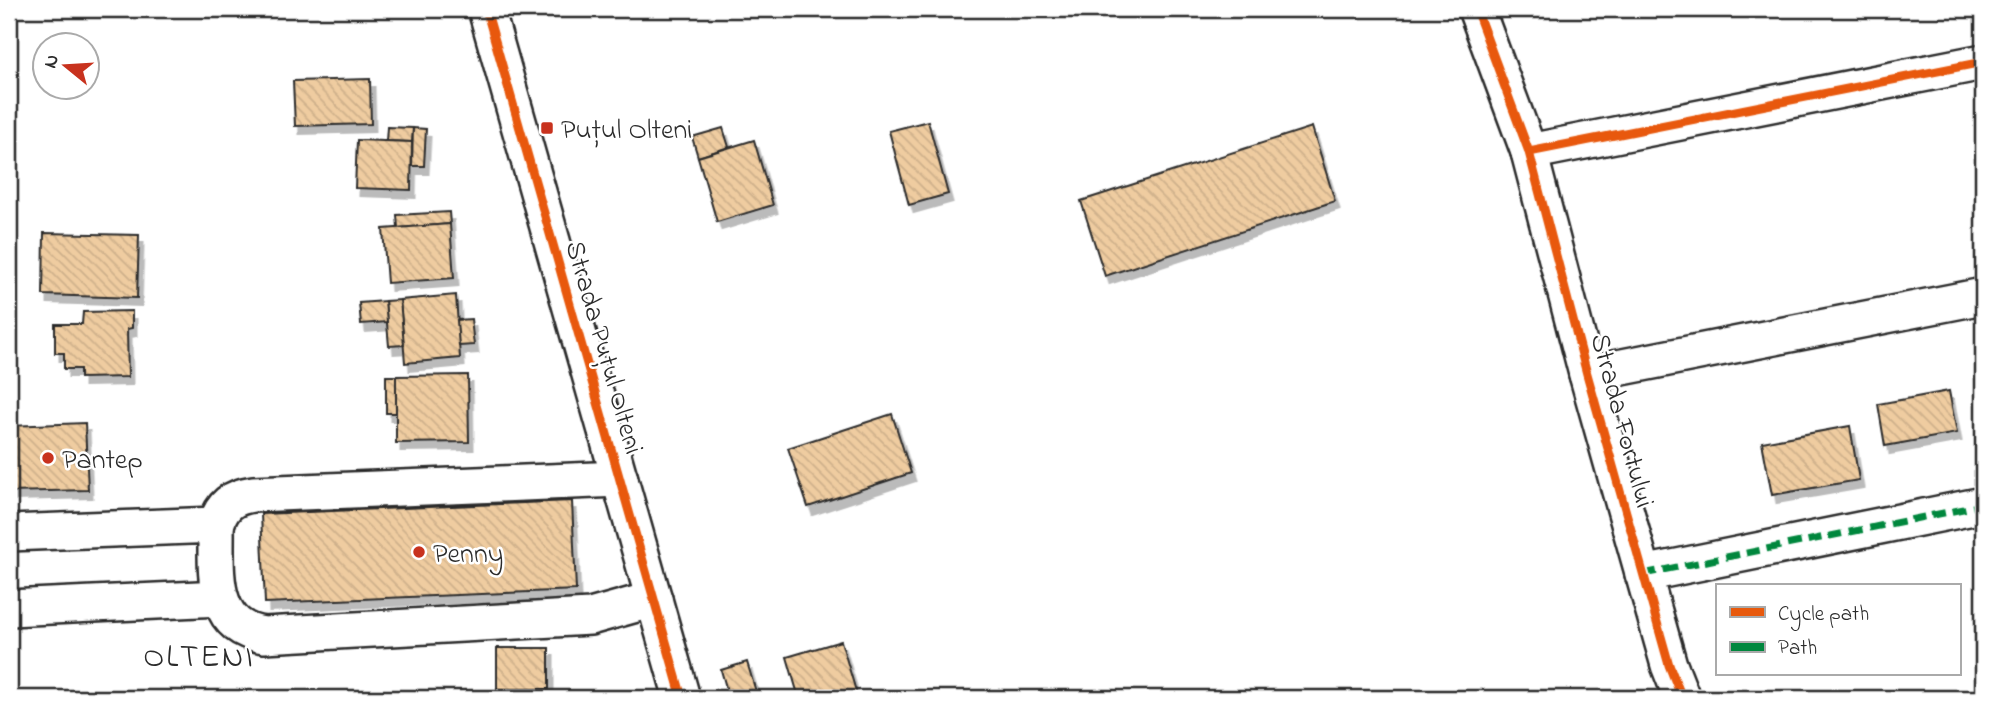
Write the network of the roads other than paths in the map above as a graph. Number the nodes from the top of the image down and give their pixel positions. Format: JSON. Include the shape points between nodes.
{"nodes":[{"id":1,"x":486,"y":9,"type":"edge"},
{"id":2,"x":1476,"y":9,"type":"edge"},
{"id":3,"x":1983,"y":62,"type":"edge"},
{"id":4,"x":1530,"y":152,"type":"junction"},
{"id":5,"x":1983,"y":296,"type":"edge"},
{"id":6,"x":1587,"y":374,"type":"junction"},
{"id":7,"x":620,"y":479,"type":"junction"},
{"id":8,"x":1983,"y":505,"type":"edge"},
{"id":9,"x":216,"y":525,"type":"junction"},
{"id":10,"x":9,"y":533,"type":"edge"},
{"id":11,"x":1643,"y":574,"type":"junction"},
{"id":12,"x":220,"y":598,"type":"junction"},
{"id":13,"x":654,"y":598,"type":"junction"},
{"id":14,"x":9,"y":608,"type":"edge"},
{"id":15,"x":682,"y":698,"type":"edge"},
{"id":16,"x":1682,"y":698,"type":"edge"}],
"edges":[{"from":1,"to":7,"type":"street","name":"Strada Puțul Olteni"},
{"from":2,"to":4,"type":"street","name":"Strada Fortului"},
{"from":3,"to":4,"type":"street"},
{"from":4,"to":6,"type":"street","name":"Strada Fortului"},
{"from":5,"to":6,"type":"street"},
{"from":6,"to":11,"type":"street","name":"Strada Fortului"},
{"from":7,"to":9,"type":"street","via":[[253,494],[231,500]]},
{"from":7,"to":13,"type":"street","name":"Strada Puțul Olteni"},
{"from":8,"to":11,"type":"street"},
{"from":9,"to":10,"type":"street"},
{"from":9,"to":12,"type":"street"},
{"from":11,"to":16,"type":"street","name":"Strada Fortului"},
{"from":12,"to":13,"type":"street","via":[[236,624],[264,635],[590,617]]},
{"from":12,"to":14,"type":"street"},
{"from":13,"to":15,"type":"street","name":"Strada Puțul Olteni"}]}
